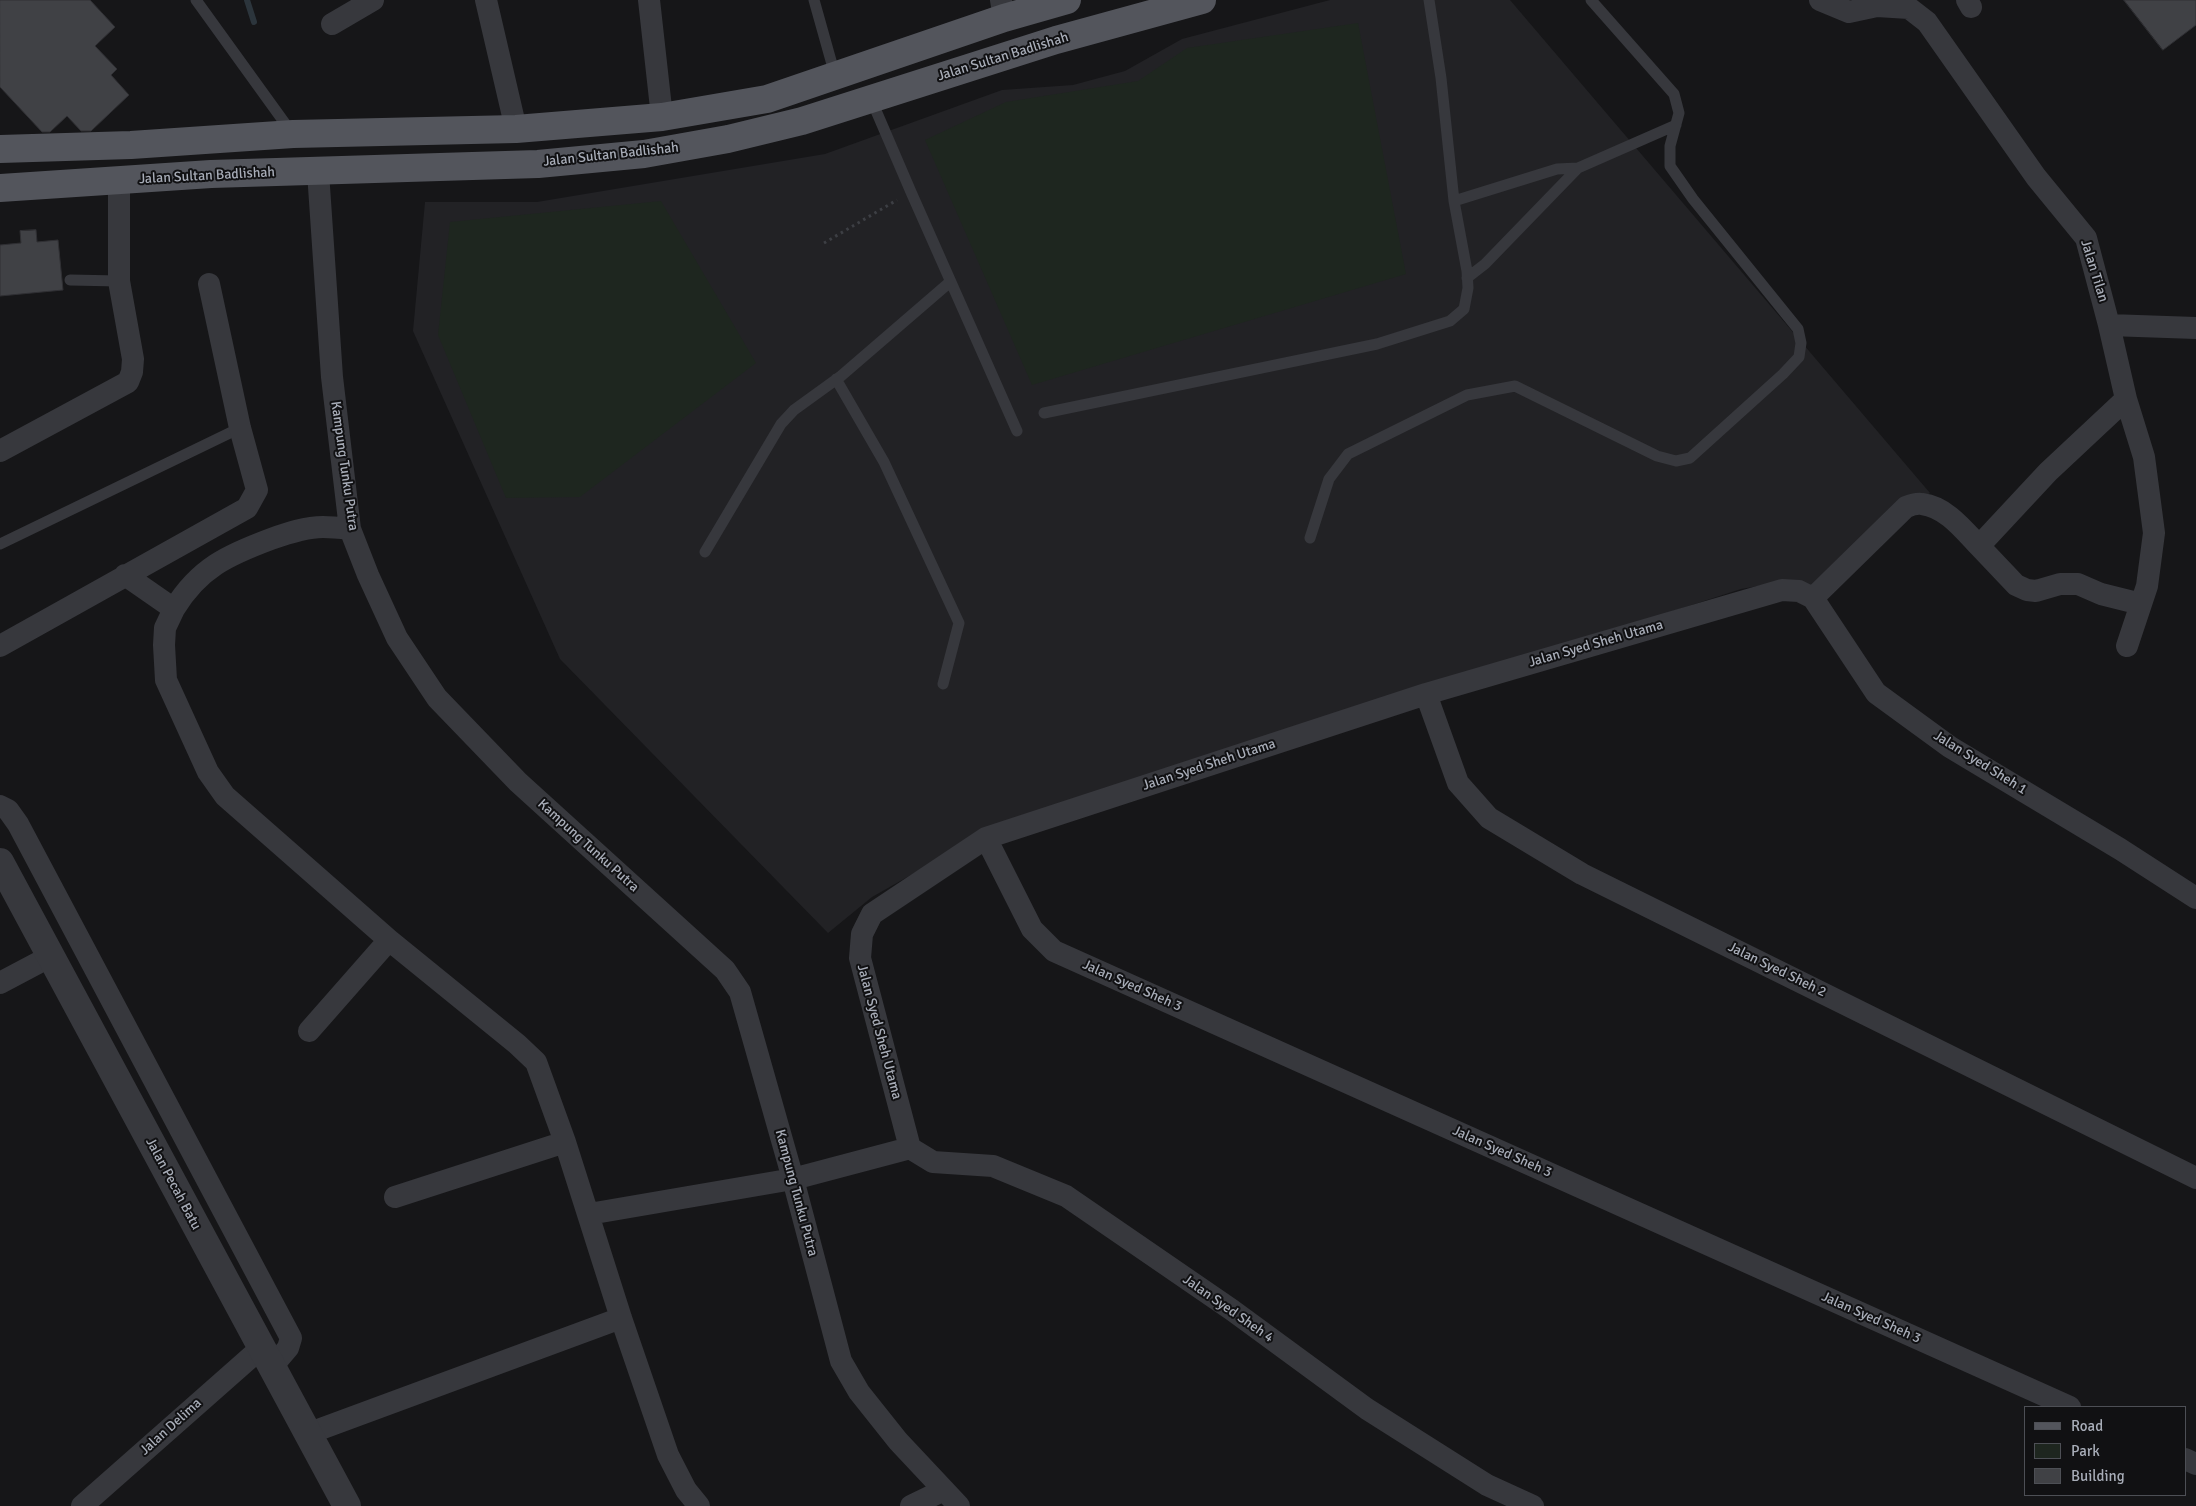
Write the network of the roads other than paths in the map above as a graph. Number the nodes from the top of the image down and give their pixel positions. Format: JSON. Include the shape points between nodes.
{"nodes":[{"id":1,"x":196,"y":0,"type":"edge"},
{"id":2,"x":373,"y":0,"type":"edge"},
{"id":3,"x":486,"y":0,"type":"edge"},
{"id":4,"x":649,"y":0,"type":"edge"},
{"id":5,"x":814,"y":0,"type":"edge"},
{"id":6,"x":1067,"y":0,"type":"edge"},
{"id":7,"x":1202,"y":0,"type":"edge"},
{"id":8,"x":1429,"y":0,"type":"edge"},
{"id":9,"x":1591,"y":0,"type":"edge"},
{"id":10,"x":1820,"y":0,"type":"edge"},
{"id":11,"x":1002,"y":9,"type":"edge"},
{"id":12,"x":332,"y":24,"type":"dead end"},
{"id":13,"x":836,"y":77,"type":"junction"},
{"id":14,"x":871,"y":99,"type":"junction"},
{"id":15,"x":662,"y":117,"type":"junction"},
{"id":16,"x":1676,"y":125,"type":"junction"},
{"id":17,"x":516,"y":129,"type":"junction"},
{"id":18,"x":293,"y":134,"type":"junction"},
{"id":19,"x":0,"y":149,"type":"edge"},
{"id":20,"x":1578,"y":168,"type":"junction"},
{"id":21,"x":318,"y":172,"type":"junction"},
{"id":22,"x":119,"y":180,"type":"junction"},
{"id":23,"x":0,"y":188,"type":"edge"},
{"id":24,"x":1454,"y":200,"type":"junction"},
{"id":25,"x":1467,"y":278,"type":"junction"},
{"id":26,"x":70,"y":280,"type":"dead end"},
{"id":27,"x":118,"y":281,"type":"junction"},
{"id":28,"x":950,"y":282,"type":"junction"},
{"id":29,"x":209,"y":284,"type":"dead end"},
{"id":30,"x":2109,"y":325,"type":"junction"},
{"id":31,"x":2196,"y":328,"type":"edge"},
{"id":32,"x":836,"y":380,"type":"junction"},
{"id":33,"x":2126,"y":399,"type":"junction"},
{"id":34,"x":1044,"y":414,"type":"dead end"},
{"id":35,"x":240,"y":428,"type":"junction"},
{"id":36,"x":1017,"y":430,"type":"dead end"},
{"id":37,"x":0,"y":450,"type":"edge"},
{"id":38,"x":350,"y":529,"type":"junction"},
{"id":39,"x":1310,"y":538,"type":"dead end"},
{"id":40,"x":0,"y":544,"type":"edge"},
{"id":41,"x":1979,"y":546,"type":"junction"},
{"id":42,"x":705,"y":552,"type":"dead end"},
{"id":43,"x":125,"y":575,"type":"junction"},
{"id":44,"x":1806,"y":595,"type":"junction"},
{"id":45,"x":2141,"y":604,"type":"junction"},
{"id":46,"x":174,"y":609,"type":"junction"},
{"id":47,"x":0,"y":646,"type":"edge"},
{"id":48,"x":2127,"y":646,"type":"dead end"},
{"id":49,"x":944,"y":684,"type":"dead end"},
{"id":50,"x":1426,"y":694,"type":"junction"},
{"id":51,"x":0,"y":806,"type":"edge"},
{"id":52,"x":986,"y":838,"type":"junction"},
{"id":53,"x":0,"y":862,"type":"edge"},
{"id":54,"x":2196,"y":898,"type":"edge"},
{"id":55,"x":389,"y":940,"type":"junction"},
{"id":56,"x":51,"y":956,"type":"junction"},
{"id":57,"x":0,"y":983,"type":"edge"},
{"id":58,"x":310,"y":1031,"type":"dead end"},
{"id":59,"x":565,"y":1142,"type":"junction"},
{"id":60,"x":910,"y":1148,"type":"junction"},
{"id":61,"x":793,"y":1178,"type":"junction"},
{"id":62,"x":2196,"y":1178,"type":"edge"},
{"id":63,"x":395,"y":1197,"type":"dead end"},
{"id":64,"x":589,"y":1214,"type":"junction"},
{"id":65,"x":621,"y":1318,"type":"junction"},
{"id":66,"x":266,"y":1358,"type":"junction"},
{"id":67,"x":2068,"y":1406,"type":"edge"},
{"id":68,"x":306,"y":1434,"type":"junction"},
{"id":69,"x":952,"y":1498,"type":"edge"},
{"id":70,"x":82,"y":1506,"type":"edge"},
{"id":71,"x":347,"y":1506,"type":"edge"},
{"id":72,"x":698,"y":1506,"type":"edge"},
{"id":73,"x":911,"y":1506,"type":"edge"},
{"id":74,"x":1533,"y":1506,"type":"edge"}],
"edges":[{"from":1,"to":18,"type":"lane"},
{"from":2,"to":12,"type":"street"},
{"from":3,"to":17,"type":"street"},
{"from":4,"to":15,"type":"street"},
{"from":5,"to":13,"type":"lane"},
{"from":6,"to":11,"type":"main road"},
{"from":7,"to":14,"type":"main road","name":"Jalan Sultan Badlishah","via":[[1056,40]]},
{"from":8,"to":24,"type":"lane"},
{"from":9,"to":16,"type":"lane","via":[[1674,94],[1679,113]]},
{"from":10,"to":30,"type":"street","name":"Jalan Tilan","via":[[1849,12],[1877,6],[1909,8],[1927,22],[2036,177],[2086,238]]},
{"from":11,"to":13,"type":"main road"},
{"from":13,"to":15,"type":"main road","via":[[767,100]]},
{"from":14,"to":21,"type":"main road","name":"Jalan Sultan Badlishah","via":[[802,122],[728,140],[644,154],[538,164]]},
{"from":14,"to":28,"type":"lane"},
{"from":15,"to":17,"type":"main road"},
{"from":16,"to":20,"type":"lane"},
{"from":16,"to":39,"type":"lane","via":[[1670,146],[1670,166],[1693,200],[1798,329],[1799,357],[1690,458],[1676,461],[1658,456],[1515,386],[1467,395],[1348,454],[1329,479]]},
{"from":17,"to":18,"type":"main road"},
{"from":18,"to":19,"type":"main road","via":[[131,145]]},
{"from":20,"to":24,"type":"lane","via":[[1557,168]]},
{"from":20,"to":25,"type":"lane","via":[[1485,264]]},
{"from":21,"to":22,"type":"main road","name":"Jalan Sultan Badlishah"},
{"from":21,"to":38,"type":"street","name":"Kampung Tunku Putra","via":[[332,377]]},
{"from":22,"to":23,"type":"main road","name":"Jalan Sultan Badlishah"},
{"from":22,"to":27,"type":"street"},
{"from":24,"to":25,"type":"lane"},
{"from":25,"to":34,"type":"lane","via":[[1464,308],[1450,320],[1378,344]]},
{"from":26,"to":27,"type":"lane"},
{"from":27,"to":37,"type":"street","via":[[133,359],[128,382]]},
{"from":28,"to":32,"type":"lane"},
{"from":28,"to":36,"type":"lane"},
{"from":29,"to":35,"type":"street"},
{"from":30,"to":31,"type":"street"},
{"from":30,"to":33,"type":"street","name":"Jalan Tilan"},
{"from":32,"to":42,"type":"lane","via":[[794,410],[781,424]]},
{"from":32,"to":49,"type":"lane","via":[[884,462],[959,623]]},
{"from":33,"to":41,"type":"street","via":[[2048,472]]},
{"from":33,"to":45,"type":"street","name":"Jalan Tilan","via":[[2144,458],[2154,533],[2147,586]]},
{"from":35,"to":40,"type":"lane"},
{"from":35,"to":43,"type":"street","via":[[257,490],[247,508]]},
{"from":38,"to":46,"type":"street","via":[[323,527],[294,532],[235,553],[201,575]]},
{"from":38,"to":61,"type":"street","name":"Kampung Tunku Putra","via":[[397,638],[437,698],[518,782],[725,970],[740,992]]},
{"from":41,"to":44,"type":"street","via":[[1959,524],[1940,510],[1921,503],[1906,506]]},
{"from":41,"to":45,"type":"street","via":[[2016,585],[2027,590],[2078,584],[2101,594]]},
{"from":43,"to":46,"type":"street"},
{"from":43,"to":47,"type":"street"},
{"from":44,"to":50,"type":"street","name":"Jalan Syed Sheh Utama","via":[[1782,590]]},
{"from":44,"to":54,"type":"street","name":"Jalan Syed Sheh 1","via":[[1876,693],[1950,747]]},
{"from":45,"to":48,"type":"street","name":"Jalan Tilan"},
{"from":46,"to":55,"type":"street","via":[[165,628],[166,680],[208,772],[225,796]]},
{"from":50,"to":52,"type":"street","name":"Jalan Syed Sheh Utama"},
{"from":50,"to":62,"type":"street","name":"Jalan Syed Sheh 2","via":[[1458,783],[1490,818],[1582,874]]},
{"from":51,"to":66,"type":"street","name":"Jalan Delima","via":[[8,810],[18,824],[291,1338],[288,1348]]},
{"from":52,"to":60,"type":"street","name":"Jalan Syed Sheh Utama","via":[[872,914],[862,934],[860,958]]},
{"from":52,"to":67,"type":"street","name":"Jalan Syed Sheh 3","via":[[1032,929],[1054,951]]},
{"from":53,"to":56,"type":"street","name":"Jalan Pecah Batu"},
{"from":55,"to":58,"type":"street"},
{"from":55,"to":59,"type":"street","via":[[536,1062]]},
{"from":56,"to":57,"type":"street"},
{"from":56,"to":66,"type":"street","name":"Jalan Pecah Batu"},
{"from":59,"to":63,"type":"street"},
{"from":59,"to":64,"type":"street"},
{"from":60,"to":61,"type":"street"},
{"from":60,"to":74,"type":"street","name":"Jalan Syed Sheh 4","via":[[933,1162],[993,1166],[1066,1196],[1232,1310],[1367,1409],[1487,1485]]},
{"from":61,"to":64,"type":"street"},
{"from":61,"to":69,"type":"street","name":"Kampung Tunku Putra","via":[[841,1361],[859,1392],[892,1434]]},
{"from":64,"to":65,"type":"street"},
{"from":65,"to":68,"type":"street"},
{"from":65,"to":72,"type":"street","via":[[668,1455]]},
{"from":66,"to":68,"type":"street","name":"Jalan Pecah Batu"},
{"from":66,"to":70,"type":"street","name":"Jalan Delima"},
{"from":68,"to":71,"type":"street","name":"Jalan Pecah Batu"},
{"from":69,"to":73,"type":"street"}]}
